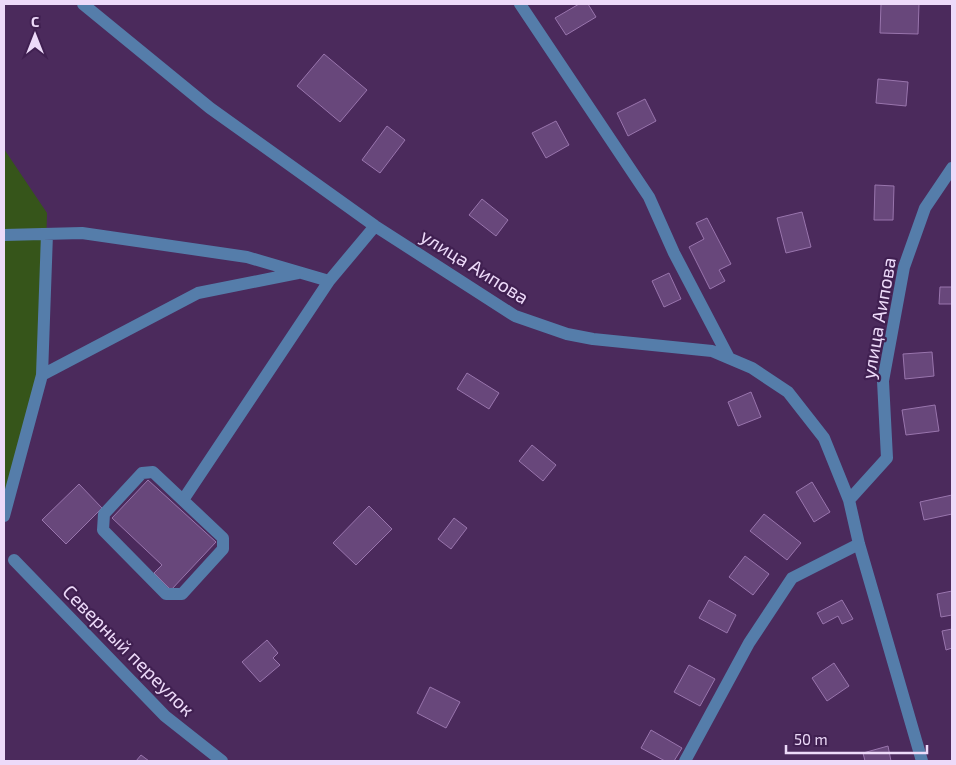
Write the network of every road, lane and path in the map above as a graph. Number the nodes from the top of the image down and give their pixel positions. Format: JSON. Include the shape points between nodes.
{"nodes":[{"id":1,"x":83,"y":4,"type":"edge"},
{"id":2,"x":520,"y":4,"type":"edge"},
{"id":3,"x":952,"y":169,"type":"edge"},
{"id":4,"x":375,"y":226,"type":"junction"},
{"id":5,"x":47,"y":234,"type":"junction"},
{"id":6,"x":4,"y":235,"type":"edge"},
{"id":7,"x":301,"y":272,"type":"junction"},
{"id":8,"x":330,"y":280,"type":"junction"},
{"id":9,"x":729,"y":358,"type":"junction"},
{"id":10,"x":42,"y":375,"type":"junction"},
{"id":11,"x":183,"y":500,"type":"junction"},
{"id":12,"x":849,"y":500,"type":"junction"},
{"id":13,"x":4,"y":516,"type":"edge"},
{"id":14,"x":859,"y":544,"type":"junction"},
{"id":15,"x":14,"y":560,"type":"dead end"},
{"id":16,"x":222,"y":761,"type":"edge"},
{"id":17,"x":685,"y":761,"type":"edge"},
{"id":18,"x":922,"y":761,"type":"edge"}],
"edges":[{"from":1,"to":4,"type":"street","name":"улица Аипова","via":[[210,108]]},
{"from":2,"to":9,"type":"street","via":[[650,197],[674,253]]},
{"from":3,"to":12,"type":"street","name":"улица Аипова","via":[[925,208],[904,267],[883,382],[887,458]]},
{"from":4,"to":8,"type":"street"},
{"from":4,"to":9,"type":"street","name":"улица Аипова","via":[[515,316],[567,334],[712,351]]},
{"from":5,"to":6,"type":"street"},
{"from":5,"to":7,"type":"street","via":[[82,233],[247,257]]},
{"from":5,"to":10,"type":"street"},
{"from":7,"to":8,"type":"street"},
{"from":7,"to":10,"type":"street","via":[[198,294]]},
{"from":8,"to":11,"type":"street"},
{"from":9,"to":12,"type":"street","name":"улица Аипова","via":[[752,368],[788,392],[824,438]]},
{"from":10,"to":13,"type":"street"},
{"from":11,"to":11,"type":"street","via":[[223,538],[223,549],[182,594],[166,594],[103,530],[104,514],[142,473],[153,472]]},
{"from":12,"to":14,"type":"street","name":"улица Аипова"},
{"from":14,"to":17,"type":"street","via":[[792,578],[749,643]]},
{"from":14,"to":18,"type":"street","name":"улица Аипова"},
{"from":15,"to":16,"type":"street","name":"Северный переулок","via":[[165,716]]}]}
